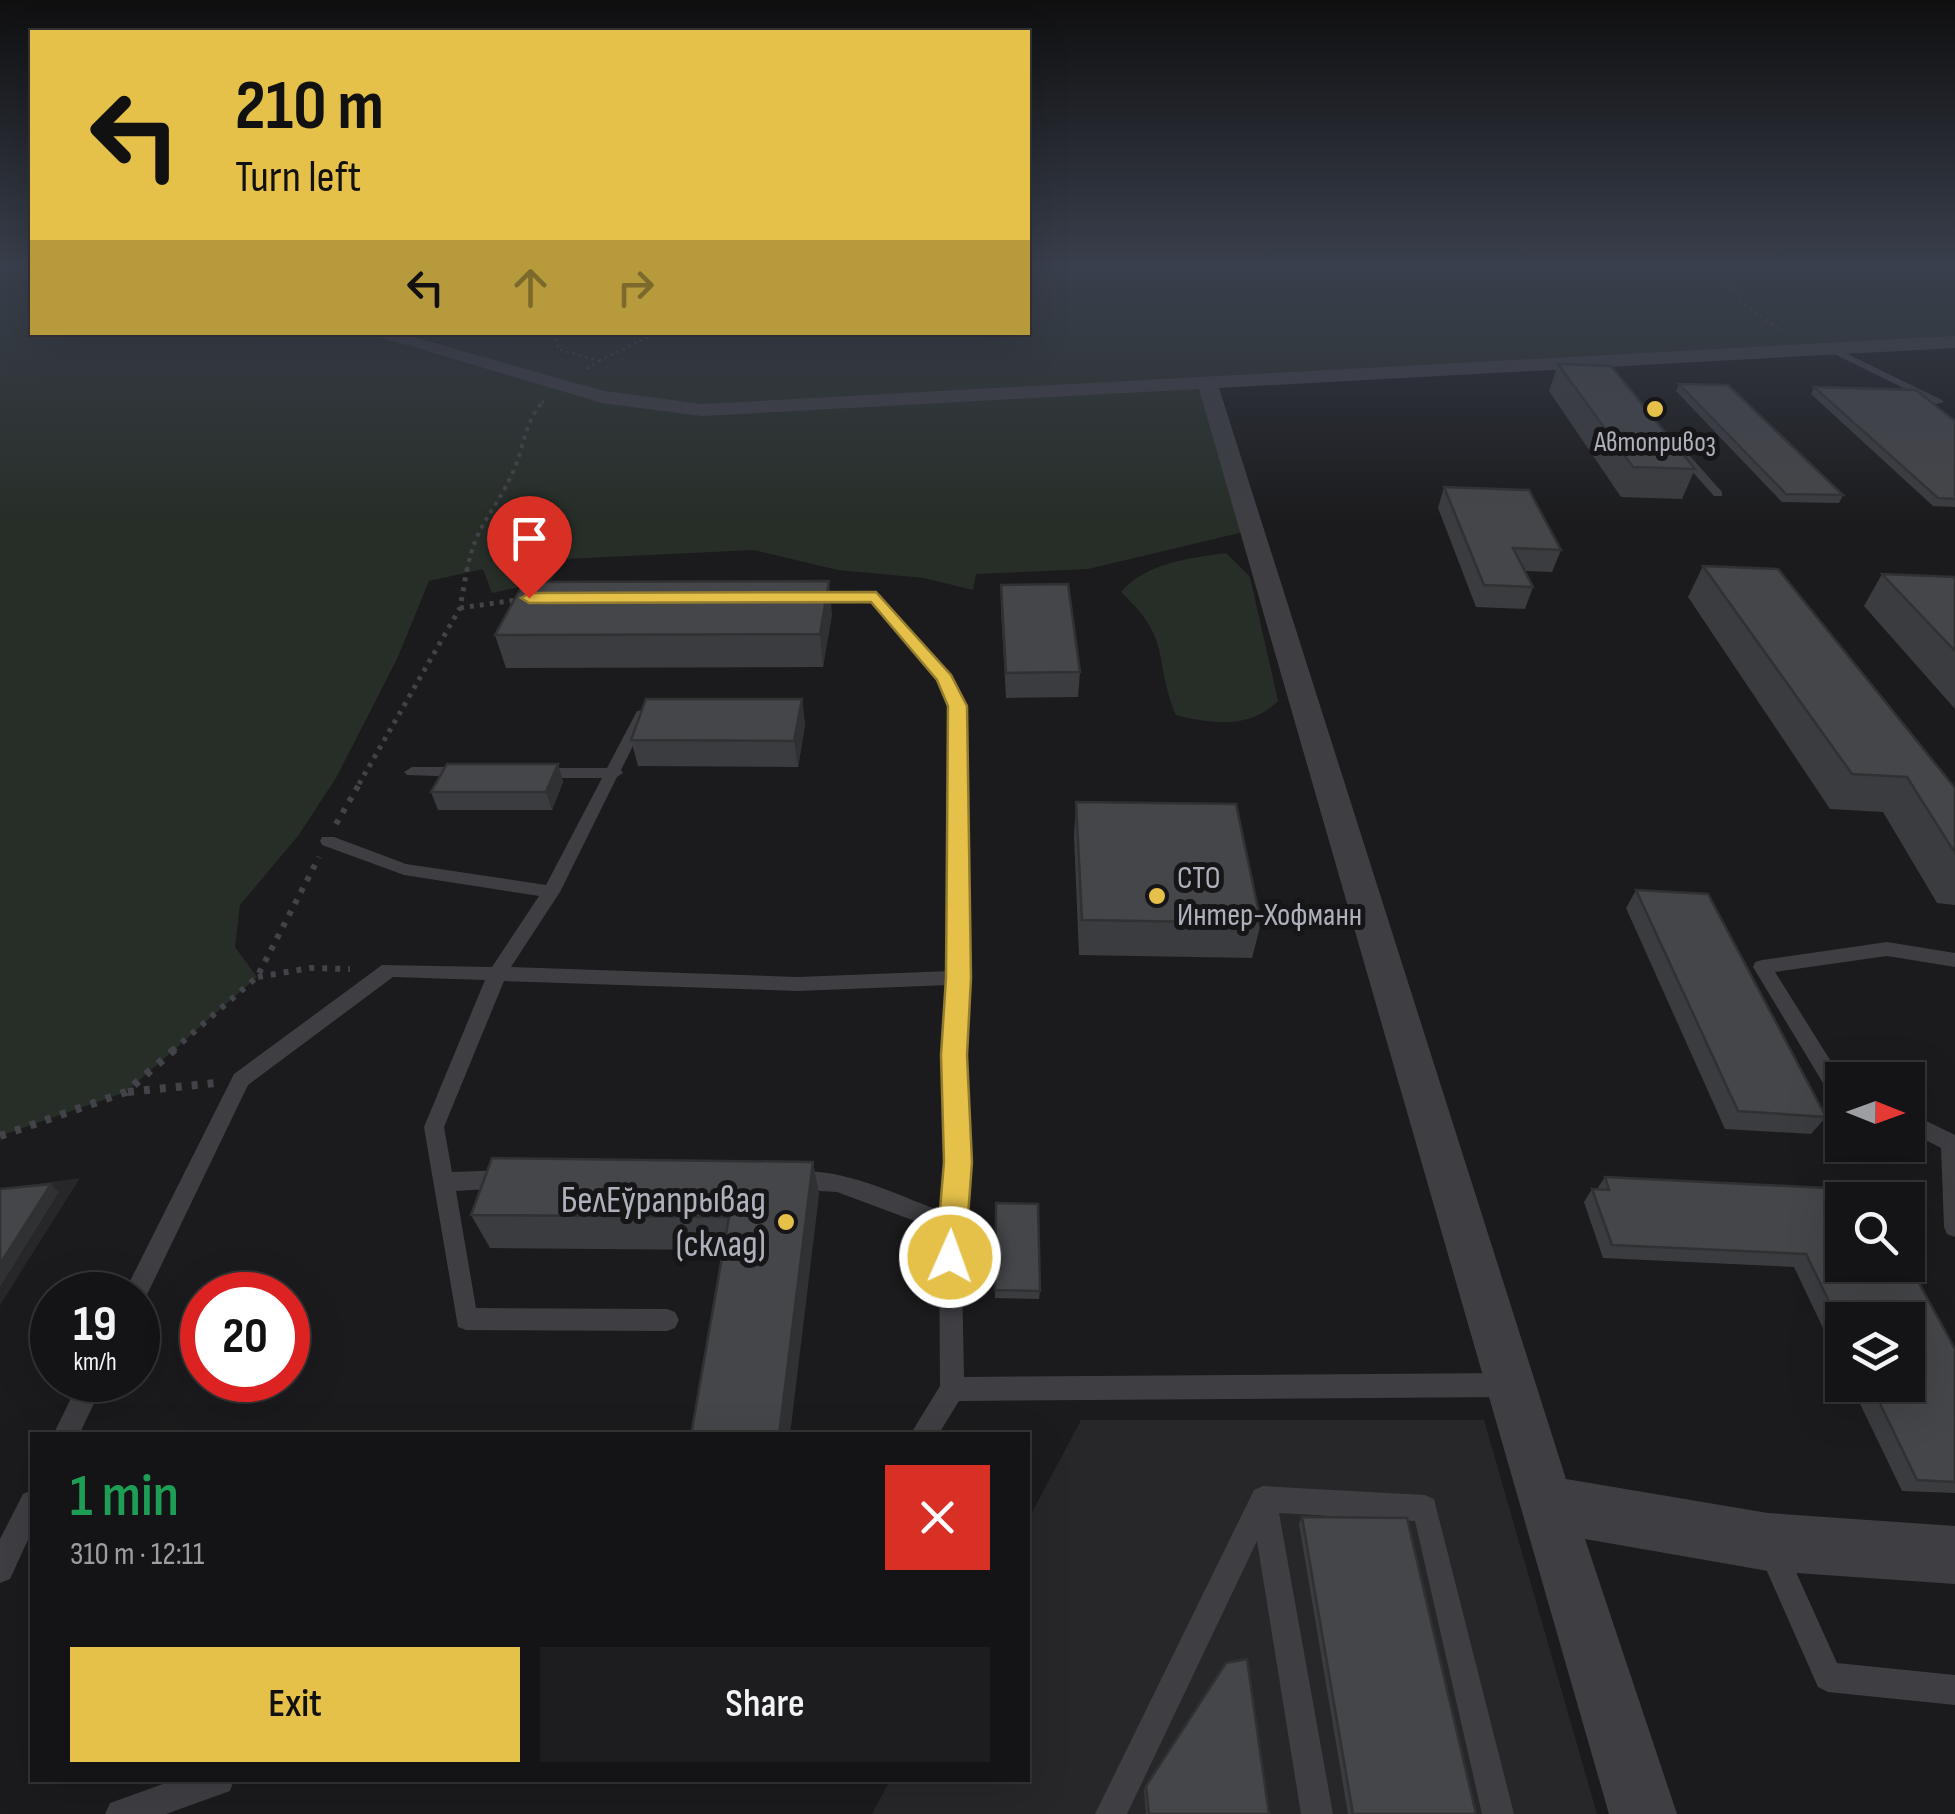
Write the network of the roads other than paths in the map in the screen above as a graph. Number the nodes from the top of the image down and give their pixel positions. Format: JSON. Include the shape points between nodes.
{"nodes":[{"id":1,"x":442,"y":353,"type":"edge"},
{"id":2,"x":1786,"y":353,"type":"edge"},
{"id":3,"x":1839,"y":353,"type":"edge"},
{"id":4,"x":1208,"y":383,"type":"junction"},
{"id":5,"x":1939,"y":402,"type":"edge"},
{"id":6,"x":1656,"y":425,"type":"edge"},
{"id":7,"x":1718,"y":494,"type":"dead end"},
{"id":8,"x":799,"y":598,"type":"edge"},
{"id":9,"x":642,"y":714,"type":"edge"},
{"id":10,"x":412,"y":772,"type":"dead end"},
{"id":11,"x":486,"y":772,"type":"edge"},
{"id":12,"x":523,"y":772,"type":"edge"},
{"id":13,"x":615,"y":772,"type":"junction"},
{"id":14,"x":328,"y":841,"type":"road end"},
{"id":15,"x":551,"y":892,"type":"junction"},
{"id":16,"x":1955,"y":960,"type":"edge"},
{"id":17,"x":498,"y":974,"type":"junction"},
{"id":18,"x":958,"y":978,"type":"junction"},
{"id":19,"x":1825,"y":1069,"type":"edge"},
{"id":20,"x":1925,"y":1130,"type":"edge"},
{"id":21,"x":1953,"y":1145,"type":"edge"},
{"id":22,"x":537,"y":1178,"type":"edge"},
{"id":23,"x":443,"y":1182,"type":"junction"},
{"id":24,"x":762,"y":1182,"type":"edge"},
{"id":25,"x":950,"y":1224,"type":"junction"},
{"id":26,"x":1955,"y":1227,"type":"edge"},
{"id":27,"x":146,"y":1272,"type":"edge"},
{"id":28,"x":667,"y":1320,"type":"dead end"},
{"id":29,"x":1509,"y":1384,"type":"junction"},
{"id":30,"x":952,"y":1389,"type":"junction"},
{"id":31,"x":82,"y":1402,"type":"edge"},
{"id":32,"x":67,"y":1432,"type":"edge"},
{"id":33,"x":925,"y":1432,"type":"edge"},
{"id":34,"x":1263,"y":1499,"type":"junction"},
{"id":35,"x":1545,"y":1504,"type":"junction"},
{"id":36,"x":30,"y":1507,"type":"edge"},
{"id":37,"x":1768,"y":1542,"type":"junction"},
{"id":38,"x":1955,"y":1555,"type":"edge"},
{"id":39,"x":0,"y":1569,"type":"edge"},
{"id":40,"x":1955,"y":1690,"type":"edge"},
{"id":41,"x":213,"y":1782,"type":"edge"},
{"id":42,"x":1116,"y":1810,"type":"edge"},
{"id":43,"x":121,"y":1814,"type":"edge"},
{"id":44,"x":1317,"y":1814,"type":"edge"},
{"id":45,"x":1498,"y":1814,"type":"edge"},
{"id":46,"x":1644,"y":1814,"type":"edge"}],
"edges":[{"from":1,"to":4,"type":"street","via":[[559,387],[702,410]]},
{"from":2,"to":4,"type":"street"},
{"from":3,"to":5,"type":"lane"},
{"from":4,"to":29,"type":"street"},
{"from":6,"to":7,"type":"lane"},
{"from":8,"to":18,"type":"lane","via":[[876,596],[945,678],[958,706]]},
{"from":9,"to":13,"type":"lane"},
{"from":10,"to":11,"type":"lane"},
{"from":12,"to":13,"type":"lane"},
{"from":13,"to":15,"type":"lane"},
{"from":14,"to":15,"type":"lane","via":[[404,870]]},
{"from":15,"to":17,"type":"lane"},
{"from":16,"to":19,"type":"lane","via":[[1888,949],[1762,966]]},
{"from":17,"to":18,"type":"lane","via":[[798,984]]},
{"from":17,"to":23,"type":"lane","via":[[434,1127]]},
{"from":17,"to":27,"type":"lane","via":[[388,970],[241,1080]]},
{"from":18,"to":25,"type":"lane","via":[[958,1162]]},
{"from":20,"to":21,"type":"lane"},
{"from":21,"to":26,"type":"lane"},
{"from":22,"to":23,"type":"lane"},
{"from":23,"to":28,"type":"lane","via":[[466,1319]]},
{"from":24,"to":25,"type":"lane","via":[[837,1183]]},
{"from":25,"to":30,"type":"lane"},
{"from":29,"to":30,"type":"lane"},
{"from":29,"to":35,"type":"street"},
{"from":30,"to":33,"type":"lane"},
{"from":31,"to":32,"type":"lane"},
{"from":34,"to":42,"type":"lane"},
{"from":34,"to":44,"type":"lane"},
{"from":34,"to":45,"type":"lane","via":[[1425,1508]]},
{"from":35,"to":37,"type":"street"},
{"from":35,"to":46,"type":"street"},
{"from":36,"to":39,"type":"lane"},
{"from":37,"to":38,"type":"street"},
{"from":37,"to":40,"type":"lane","via":[[1828,1678]]},
{"from":41,"to":43,"type":"lane"}]}
